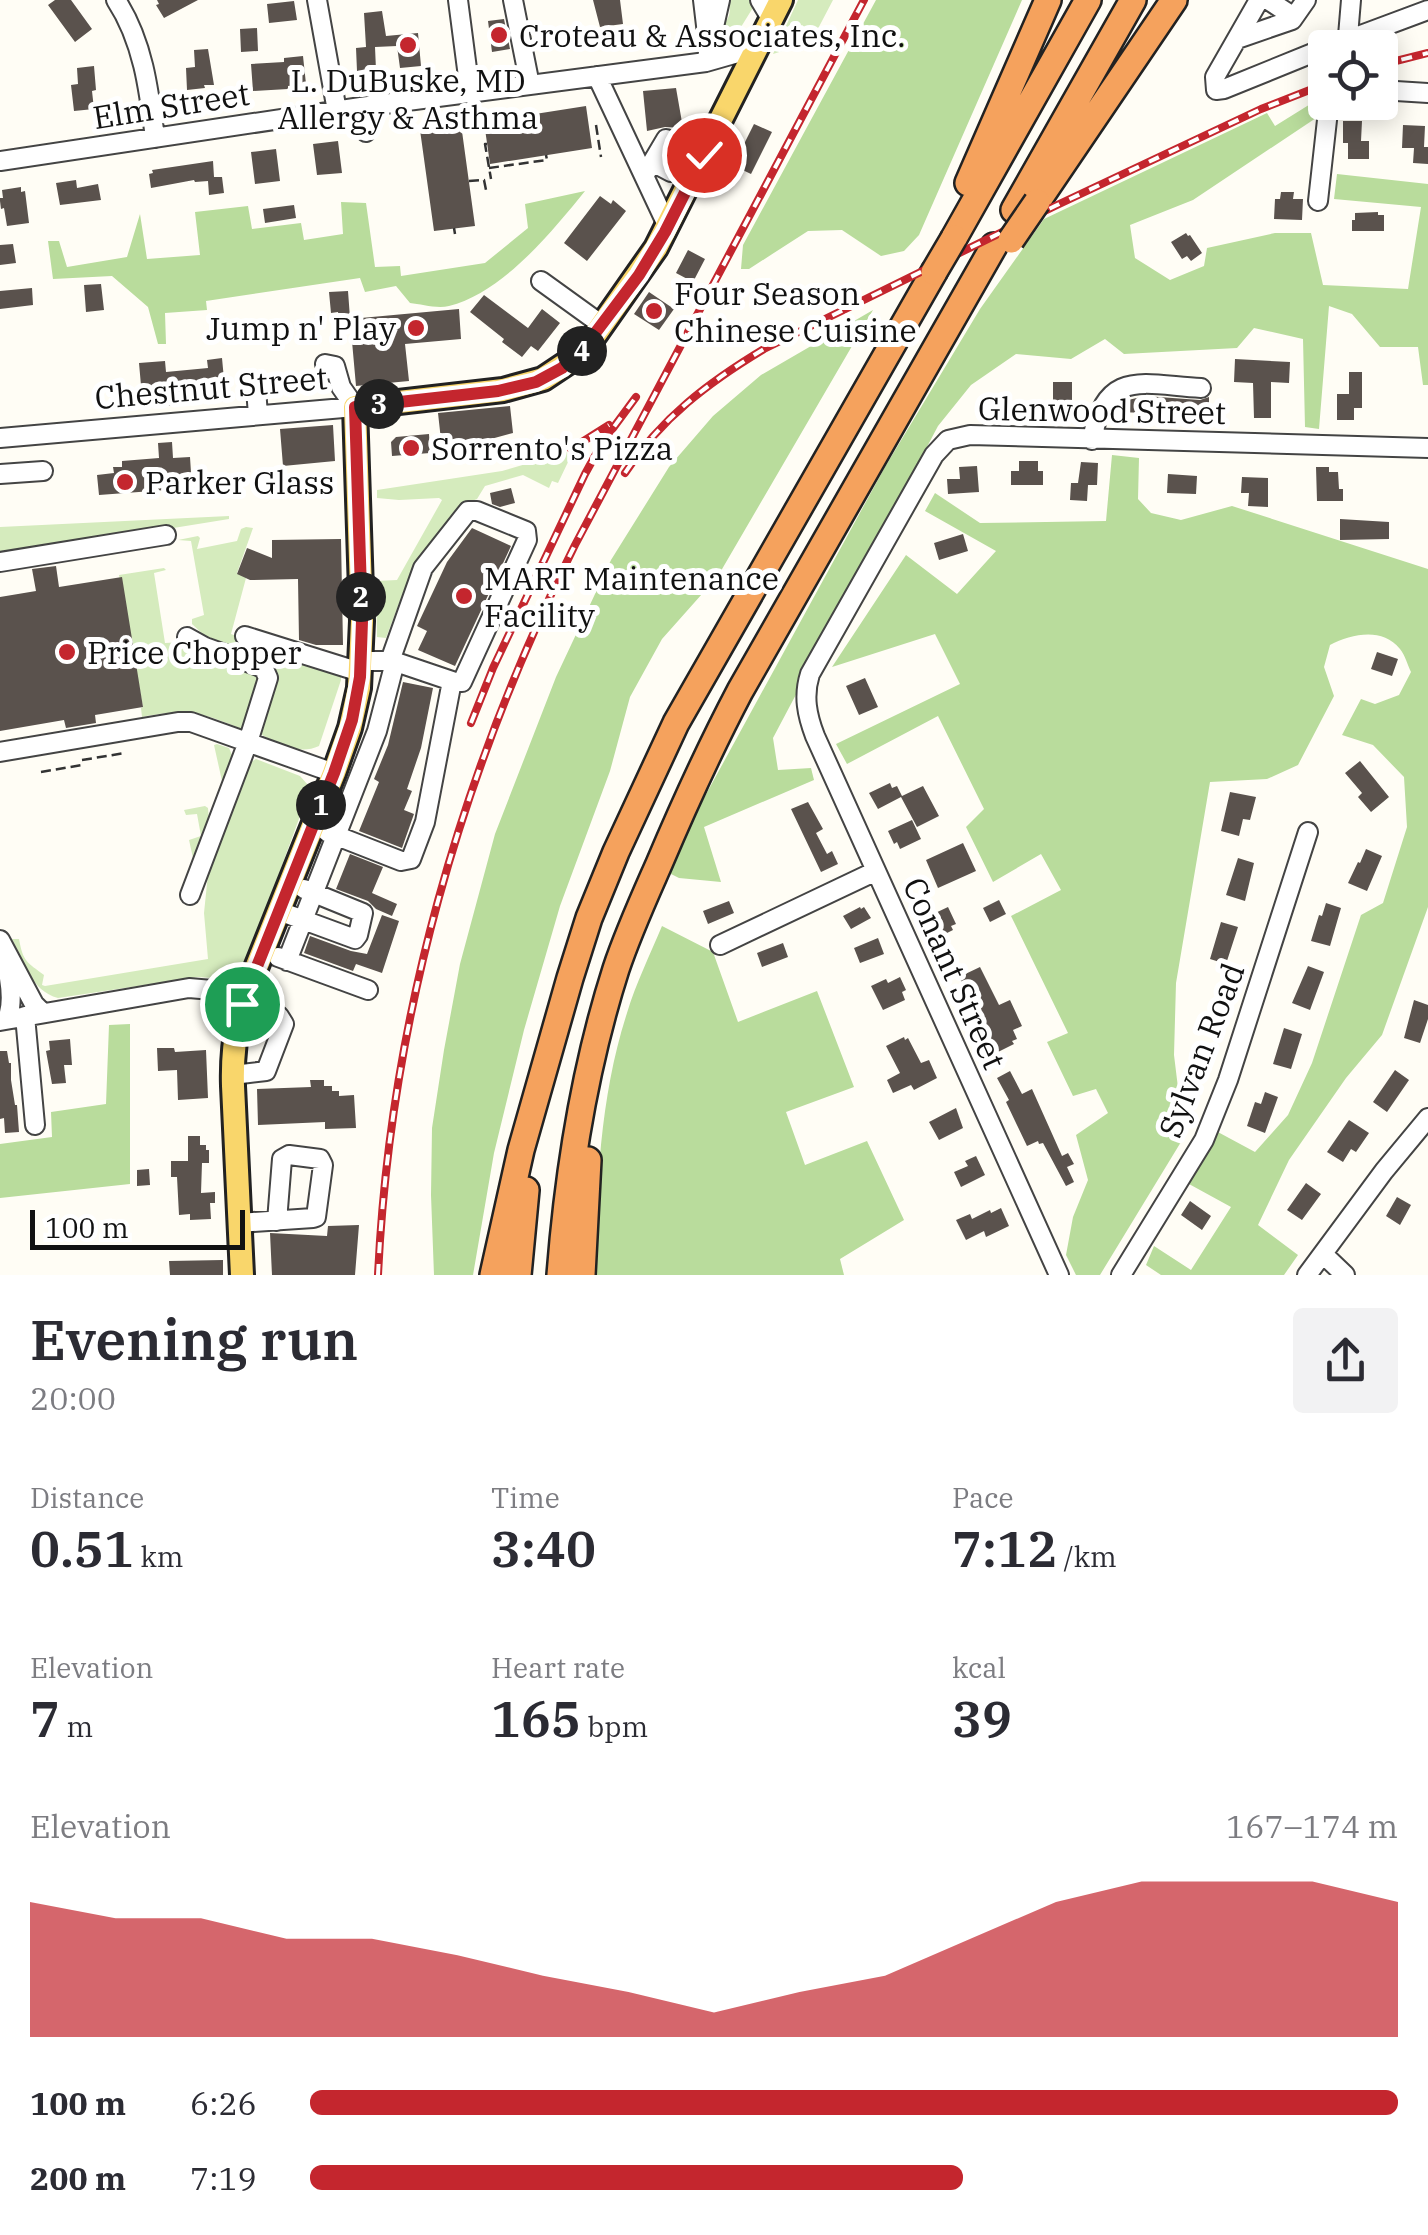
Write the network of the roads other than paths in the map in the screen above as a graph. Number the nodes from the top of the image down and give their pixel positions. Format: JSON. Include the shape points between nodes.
{"nodes":[{"id":1,"x":116,"y":0,"type":"edge"},
{"id":2,"x":317,"y":0,"type":"edge"},
{"id":3,"x":458,"y":0,"type":"edge"},
{"id":4,"x":513,"y":0,"type":"edge"},
{"id":5,"x":1048,"y":0,"type":"edge"},
{"id":6,"x":1088,"y":0,"type":"edge"},
{"id":7,"x":1133,"y":0,"type":"edge"},
{"id":8,"x":1174,"y":0,"type":"edge"},
{"id":9,"x":1259,"y":0,"type":"edge"},
{"id":10,"x":1268,"y":0,"type":"edge"},
{"id":11,"x":1306,"y":0,"type":"edge"},
{"id":12,"x":1350,"y":0,"type":"edge"},
{"id":13,"x":714,"y":3,"type":"edge"},
{"id":14,"x":1428,"y":10,"type":"edge"},
{"id":15,"x":769,"y":14,"type":"edge"},
{"id":16,"x":1294,"y":17,"type":"junction"},
{"id":17,"x":1348,"y":30,"type":"edge"},
{"id":18,"x":1379,"y":30,"type":"edge"},
{"id":19,"x":1237,"y":39,"type":"junction"},
{"id":20,"x":707,"y":53,"type":"junction"},
{"id":21,"x":1308,"y":55,"type":"edge"},
{"id":22,"x":597,"y":76,"type":"junction"},
{"id":23,"x":530,"y":85,"type":"junction"},
{"id":24,"x":1398,"y":91,"type":"edge"},
{"id":25,"x":470,"y":92,"type":"junction"},
{"id":26,"x":1428,"y":93,"type":"edge"},
{"id":27,"x":363,"y":107,"type":"junction"},
{"id":28,"x":337,"y":111,"type":"junction"},
{"id":29,"x":1328,"y":120,"type":"edge"},
{"id":30,"x":366,"y":132,"type":"dead end"},
{"id":31,"x":155,"y":138,"type":"junction"},
{"id":32,"x":694,"y":150,"type":"junction"},
{"id":33,"x":0,"y":161,"type":"edge"},
{"id":34,"x":648,"y":169,"type":"junction"},
{"id":35,"x":1318,"y":201,"type":"dead end"},
{"id":36,"x":1026,"y":206,"type":"junction"},
{"id":37,"x":668,"y":227,"type":"junction"},
{"id":38,"x":947,"y":241,"type":"junction"},
{"id":39,"x":541,"y":282,"type":"dead end"},
{"id":40,"x":602,"y":325,"type":"junction"},
{"id":41,"x":326,"y":364,"type":"dead end"},
{"id":42,"x":1201,"y":388,"type":"dead end"},
{"id":43,"x":256,"y":389,"type":"dead end"},
{"id":44,"x":355,"y":407,"type":"junction"},
{"id":45,"x":258,"y":415,"type":"junction"},
{"id":46,"x":0,"y":438,"type":"edge"},
{"id":47,"x":1092,"y":440,"type":"junction"},
{"id":48,"x":1428,"y":448,"type":"edge"},
{"id":49,"x":43,"y":471,"type":"dead end"},
{"id":50,"x":0,"y":474,"type":"edge"},
{"id":51,"x":166,"y":535,"type":"dead end"},
{"id":52,"x":0,"y":562,"type":"edge"},
{"id":53,"x":245,"y":636,"type":"dead end"},
{"id":54,"x":187,"y":638,"type":"dead end"},
{"id":55,"x":392,"y":661,"type":"junction"},
{"id":56,"x":361,"y":666,"type":"junction"},
{"id":57,"x":452,"y":681,"type":"junction"},
{"id":58,"x":805,"y":694,"type":"joint"},
{"id":59,"x":353,"y":716,"type":"junction"},
{"id":60,"x":380,"y":722,"type":"junction"},
{"id":61,"x":248,"y":742,"type":"junction"},
{"id":62,"x":0,"y":752,"type":"edge"},
{"id":63,"x":337,"y":764,"type":"junction"},
{"id":64,"x":365,"y":764,"type":"junction"},
{"id":65,"x":312,"y":826,"type":"junction"},
{"id":66,"x":1308,"y":832,"type":"dead end"},
{"id":67,"x":336,"y":836,"type":"junction"},
{"id":68,"x":876,"y":870,"type":"junction"},
{"id":69,"x":290,"y":884,"type":"junction"},
{"id":70,"x":314,"y":893,"type":"junction"},
{"id":71,"x":190,"y":895,"type":"dead end"},
{"id":72,"x":279,"y":911,"type":"junction"},
{"id":73,"x":303,"y":920,"type":"junction"},
{"id":74,"x":1,"y":942,"type":"edge"},
{"id":75,"x":720,"y":945,"type":"dead end"},
{"id":76,"x":263,"y":952,"type":"junction"},
{"id":77,"x":287,"y":961,"type":"junction"},
{"id":78,"x":613,"y":983,"type":"junction"},
{"id":79,"x":368,"y":990,"type":"dead end"},
{"id":80,"x":243,"y":1001,"type":"junction"},
{"id":81,"x":19,"y":1018,"type":"edge"},
{"id":82,"x":549,"y":1057,"type":"junction"},
{"id":83,"x":233,"y":1074,"type":"junction"},
{"id":84,"x":1428,"y":1118,"type":"edge"},
{"id":85,"x":35,"y":1125,"type":"dead end"},
{"id":86,"x":277,"y":1221,"type":"dead end"},
{"id":87,"x":239,"y":1223,"type":"junction"},
{"id":88,"x":1323,"y":1254,"type":"junction"},
{"id":89,"x":242,"y":1275,"type":"edge"},
{"id":90,"x":493,"y":1275,"type":"edge"},
{"id":91,"x":518,"y":1275,"type":"edge"},
{"id":92,"x":560,"y":1275,"type":"edge"},
{"id":93,"x":582,"y":1275,"type":"edge"},
{"id":94,"x":1059,"y":1275,"type":"edge"},
{"id":95,"x":1121,"y":1275,"type":"edge"},
{"id":96,"x":1307,"y":1275,"type":"edge"},
{"id":97,"x":1345,"y":1275,"type":"edge"}],
"edges":[{"from":1,"to":31,"type":"street","via":[[142,60]]},
{"from":2,"to":28,"type":"street"},
{"from":3,"to":25,"type":"street"},
{"from":4,"to":23,"type":"street"},
{"from":5,"to":38,"type":"highway"},
{"from":6,"to":38,"type":"highway"},
{"from":7,"to":36,"type":"highway"},
{"from":8,"to":36,"type":"highway"},
{"from":9,"to":19,"type":"street"},
{"from":10,"to":16,"type":"street"},
{"from":11,"to":16,"type":"street"},
{"from":12,"to":17,"type":"street"},
{"from":13,"to":20,"type":"street"},
{"from":14,"to":18,"type":"street"},
{"from":15,"to":20,"type":"street","name":"Elm Street","via":[[734,54]]},
{"from":15,"to":32,"type":"main road"},
{"from":16,"to":19,"type":"street"},
{"from":19,"to":21,"type":"street","via":[[1215,77],[1216,90]]},
{"from":20,"to":22,"type":"street","name":"Elm Street"},
{"from":22,"to":23,"type":"street","name":"Elm Street","via":[[564,73]]},
{"from":22,"to":34,"type":"street"},
{"from":23,"to":25,"type":"street","name":"Elm Street"},
{"from":24,"to":26,"type":"street"},
{"from":25,"to":27,"type":"street","name":"Elm Street"},
{"from":27,"to":28,"type":"street","name":"Elm Street"},
{"from":27,"to":30,"type":"street"},
{"from":28,"to":31,"type":"street","name":"Elm Street"},
{"from":29,"to":35,"type":"street"},
{"from":31,"to":33,"type":"street","name":"Elm Street"},
{"from":32,"to":34,"type":"street","via":[[666,139]]},
{"from":32,"to":37,"type":"main road"},
{"from":34,"to":37,"type":"street"},
{"from":36,"to":78,"type":"highway","via":[[926,366],[706,756]]},
{"from":37,"to":40,"type":"main road"},
{"from":38,"to":82,"type":"highway","bridge":true,"via":[[676,723],[589,918]]},
{"from":39,"to":40,"type":"street"},
{"from":40,"to":44,"type":"main road","name":"Chestnut Street","via":[[573,360],[545,378],[498,391]]},
{"from":41,"to":44,"type":"street","via":[[336,366]]},
{"from":42,"to":47,"type":"street","via":[[1128,384],[1115,390]]},
{"from":43,"to":45,"type":"street"},
{"from":44,"to":45,"type":"street","name":"Chestnut Street"},
{"from":44,"to":56,"type":"main road"},
{"from":45,"to":46,"type":"street","name":"Chestnut Street"},
{"from":47,"to":48,"type":"street","name":"Glenwood Street"},
{"from":47,"to":58,"type":"street","name":"Glenwood Street","via":[[970,435],[940,446],[814,664]]},
{"from":49,"to":50,"type":"street"},
{"from":51,"to":52,"type":"street"},
{"from":53,"to":56,"type":"street"},
{"from":54,"to":61,"type":"street","via":[[267,673]]},
{"from":55,"to":56,"type":"street"},
{"from":55,"to":57,"type":"street"},
{"from":55,"to":57,"type":"street","via":[[423,568],[474,510],[528,534],[462,682]]},
{"from":55,"to":60,"type":"street"},
{"from":56,"to":59,"type":"main road"},
{"from":57,"to":67,"type":"street","via":[[411,859],[400,862]]},
{"from":58,"to":68,"type":"street","name":"Conant Street","via":[[815,736]]},
{"from":59,"to":60,"type":"street"},
{"from":59,"to":63,"type":"main road"},
{"from":60,"to":64,"type":"street"},
{"from":61,"to":62,"type":"street","via":[[178,722]]},
{"from":61,"to":63,"type":"street"},
{"from":61,"to":71,"type":"street"},
{"from":63,"to":64,"type":"street"},
{"from":63,"to":65,"type":"main road"},
{"from":64,"to":67,"type":"street"},
{"from":65,"to":67,"type":"street"},
{"from":65,"to":69,"type":"main road"},
{"from":66,"to":95,"type":"street","name":"Sylvan Road","via":[[1213,1122]]},
{"from":67,"to":70,"type":"street"},
{"from":68,"to":75,"type":"street"},
{"from":68,"to":94,"type":"street","name":"Conant Street"},
{"from":69,"to":70,"type":"street"},
{"from":69,"to":72,"type":"main road"},
{"from":70,"to":73,"type":"street"},
{"from":70,"to":73,"type":"street","via":[[359,910],[358,935],[350,939]]},
{"from":72,"to":73,"type":"street"},
{"from":72,"to":76,"type":"main road"},
{"from":73,"to":77,"type":"street"},
{"from":74,"to":81,"type":"street","via":[[10,1011]]},
{"from":74,"to":81,"type":"street","via":[[34,1004]]},
{"from":76,"to":77,"type":"street"},
{"from":76,"to":80,"type":"main road"},
{"from":77,"to":79,"type":"street"},
{"from":78,"to":92,"type":"highway","via":[[580,1110]]},
{"from":78,"to":93,"type":"highway","via":[[588,1150]]},
{"from":80,"to":81,"type":"street","via":[[189,988]]},
{"from":80,"to":83,"type":"main road"},
{"from":80,"to":83,"type":"street","via":[[284,1024],[266,1071]]},
{"from":81,"to":85,"type":"street"},
{"from":82,"to":90,"type":"highway"},
{"from":82,"to":91,"type":"highway"},
{"from":83,"to":87,"type":"main road"},
{"from":84,"to":88,"type":"street"},
{"from":86,"to":87,"type":"street"},
{"from":87,"to":89,"type":"main road"},
{"from":88,"to":96,"type":"street"},
{"from":88,"to":97,"type":"street"}]}
